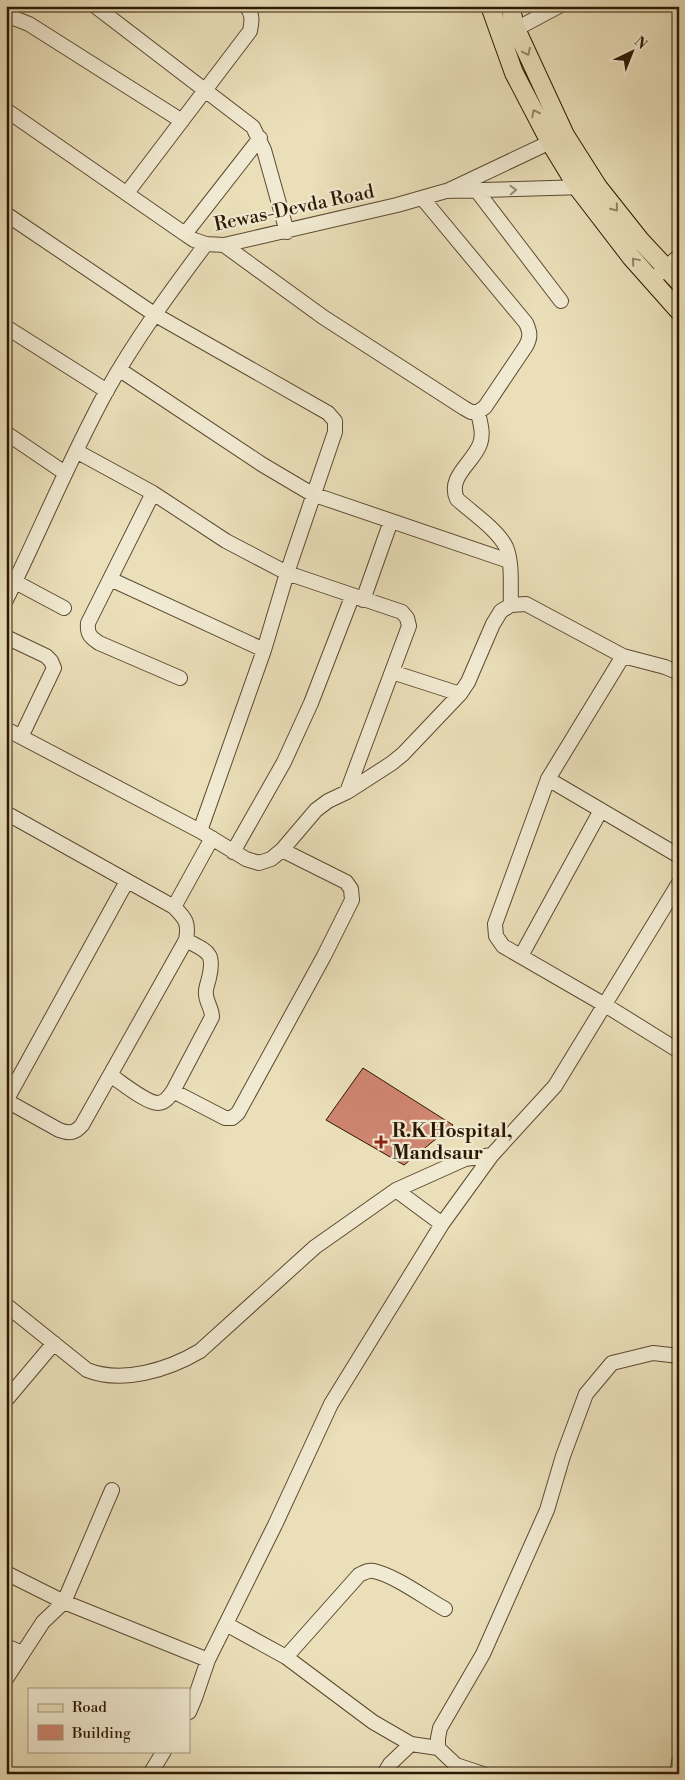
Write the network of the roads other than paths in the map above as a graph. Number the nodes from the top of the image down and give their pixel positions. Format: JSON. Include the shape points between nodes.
{"nodes":[{"id":1,"x":95,"y":6,"type":"edge"},
{"id":2,"x":246,"y":6,"type":"edge"},
{"id":3,"x":490,"y":6,"type":"edge"},
{"id":4,"x":510,"y":6,"type":"edge"},
{"id":5,"x":559,"y":6,"type":"edge"},
{"id":6,"x":6,"y":15,"type":"edge"},
{"id":7,"x":516,"y":30,"type":"junction"},
{"id":8,"x":206,"y":90,"type":"junction"},
{"id":9,"x":6,"y":110,"type":"edge"},
{"id":10,"x":182,"y":121,"type":"junction"},
{"id":11,"x":260,"y":138,"type":"junction"},
{"id":12,"x":557,"y":139,"type":"junction"},
{"id":13,"x":598,"y":187,"type":"junction"},
{"id":14,"x":578,"y":188,"type":"junction"},
{"id":15,"x":446,"y":191,"type":"junction"},
{"id":16,"x":477,"y":191,"type":"junction"},
{"id":17,"x":127,"y":194,"type":"junction"},
{"id":18,"x":423,"y":199,"type":"junction"},
{"id":19,"x":6,"y":214,"type":"edge"},
{"id":20,"x":287,"y":232,"type":"junction"},
{"id":21,"x":185,"y":234,"type":"junction"},
{"id":22,"x":206,"y":244,"type":"junction"},
{"id":23,"x":224,"y":245,"type":"junction"},
{"id":24,"x":672,"y":262,"type":"edge"},
{"id":25,"x":652,"y":280,"type":"junction"},
{"id":26,"x":679,"y":282,"type":"edge"},
{"id":27,"x":561,"y":301,"type":"dead end"},
{"id":28,"x":679,"y":311,"type":"edge"},
{"id":29,"x":154,"y":314,"type":"junction"},
{"id":30,"x":6,"y":327,"type":"edge"},
{"id":31,"x":120,"y":370,"type":"junction"},
{"id":32,"x":107,"y":391,"type":"junction"},
{"id":33,"x":478,"y":412,"type":"junction"},
{"id":34,"x":8,"y":437,"type":"edge"},
{"id":35,"x":76,"y":451,"type":"junction"},
{"id":36,"x":65,"y":474,"type":"junction"},
{"id":37,"x":153,"y":494,"type":"junction"},
{"id":38,"x":312,"y":494,"type":"junction"},
{"id":39,"x":391,"y":521,"type":"junction"},
{"id":40,"x":509,"y":561,"type":"junction"},
{"id":41,"x":287,"y":573,"type":"junction"},
{"id":42,"x":110,"y":579,"type":"junction"},
{"id":43,"x":11,"y":580,"type":"edge"},
{"id":44,"x":358,"y":598,"type":"junction"},
{"id":45,"x":6,"y":600,"type":"edge"},
{"id":46,"x":511,"y":605,"type":"junction"},
{"id":47,"x":64,"y":608,"type":"dead end"},
{"id":48,"x":6,"y":638,"type":"edge"},
{"id":49,"x":264,"y":650,"type":"junction"},
{"id":50,"x":623,"y":656,"type":"junction"},
{"id":51,"x":392,"y":672,"type":"junction"},
{"id":52,"x":679,"y":673,"type":"edge"},
{"id":53,"x":180,"y":678,"type":"dead end"},
{"id":54,"x":460,"y":694,"type":"junction"},
{"id":55,"x":6,"y":729,"type":"edge"},
{"id":56,"x":22,"y":737,"type":"junction"},
{"id":57,"x":548,"y":779,"type":"junction"},
{"id":58,"x":347,"y":792,"type":"junction"},
{"id":59,"x":600,"y":810,"type":"junction"},
{"id":60,"x":6,"y":813,"type":"edge"},
{"id":61,"x":200,"y":830,"type":"junction"},
{"id":62,"x":212,"y":838,"type":"junction"},
{"id":63,"x":282,"y":850,"type":"junction"},
{"id":64,"x":233,"y":852,"type":"junction"},
{"id":65,"x":679,"y":856,"type":"edge"},
{"id":66,"x":127,"y":881,"type":"junction"},
{"id":67,"x":679,"y":883,"type":"edge"},
{"id":68,"x":174,"y":907,"type":"junction"},
{"id":69,"x":186,"y":940,"type":"junction"},
{"id":70,"x":521,"y":956,"type":"junction"},
{"id":71,"x":605,"y":1005,"type":"junction"},
{"id":72,"x":679,"y":1051,"type":"edge"},
{"id":73,"x":110,"y":1075,"type":"junction"},
{"id":74,"x":173,"y":1092,"type":"junction"},
{"id":75,"x":6,"y":1101,"type":"edge"},
{"id":76,"x":492,"y":1155,"type":"junction"},
{"id":77,"x":396,"y":1190,"type":"junction"},
{"id":78,"x":442,"y":1224,"type":"junction"},
{"id":79,"x":6,"y":1305,"type":"edge"},
{"id":80,"x":54,"y":1343,"type":"junction"},
{"id":81,"x":679,"y":1356,"type":"edge"},
{"id":82,"x":6,"y":1400,"type":"edge"},
{"id":83,"x":112,"y":1490,"type":"dead end"},
{"id":84,"x":6,"y":1573,"type":"edge"},
{"id":85,"x":64,"y":1602,"type":"junction"},
{"id":86,"x":444,"y":1609,"type":"dead end"},
{"id":87,"x":226,"y":1624,"type":"junction"},
{"id":88,"x":6,"y":1646,"type":"edge"},
{"id":89,"x":22,"y":1653,"type":"junction"},
{"id":90,"x":286,"y":1657,"type":"junction"},
{"id":91,"x":208,"y":1660,"type":"junction"},
{"id":92,"x":6,"y":1679,"type":"edge"},
{"id":93,"x":190,"y":1710,"type":"edge"},
{"id":94,"x":411,"y":1744,"type":"junction"},
{"id":95,"x":438,"y":1748,"type":"junction"},
{"id":96,"x":163,"y":1752,"type":"edge"},
{"id":97,"x":679,"y":1762,"type":"edge"},
{"id":98,"x":150,"y":1774,"type":"edge"},
{"id":99,"x":384,"y":1774,"type":"edge"},
{"id":100,"x":483,"y":1774,"type":"edge"},
{"id":101,"x":677,"y":1774,"type":"edge"}],
"edges":[{"from":1,"to":8,"type":"street"},
{"from":2,"to":8,"type":"street","via":[[252,20],[250,31]]},
{"from":12,"to":3,"type":"main road","one_way":true,"via":[[514,73]]},
{"from":4,"to":7,"type":"main road"},
{"from":5,"to":7,"type":"street"},
{"from":6,"to":10,"type":"street","via":[[36,28]]},
{"from":7,"to":12,"type":"main road","one_way":true},
{"from":8,"to":10,"type":"street"},
{"from":8,"to":11,"type":"street","via":[[254,127]]},
{"from":9,"to":17,"type":"street","name":"Rewas-Devda Road"},
{"from":10,"to":17,"type":"street"},
{"from":11,"to":20,"type":"street"},
{"from":11,"to":21,"type":"street"},
{"from":12,"to":13,"type":"main road"},
{"from":12,"to":14,"type":"main road"},
{"from":12,"to":15,"type":"street"},
{"from":13,"to":14,"type":"street","name":"Rewas-Devda Road"},
{"from":13,"to":24,"type":"main road","one_way":true,"via":[[640,240]]},
{"from":16,"to":14,"type":"street","name":"Rewas-Devda Road","one_way":true},
{"from":25,"to":14,"type":"main road","one_way":true},
{"from":15,"to":16,"type":"street","name":"Rewas-Devda Road"},
{"from":15,"to":18,"type":"street","name":"Rewas-Devda Road"},
{"from":16,"to":27,"type":"street"},
{"from":17,"to":21,"type":"street","name":"Rewas-Devda Road"},
{"from":18,"to":20,"type":"street","name":"Rewas-Devda Road"},
{"from":18,"to":33,"type":"street","via":[[529,330],[526,346],[485,407]]},
{"from":19,"to":29,"type":"street"},
{"from":20,"to":23,"type":"street","name":"Rewas-Devda Road"},
{"from":21,"to":22,"type":"street","name":"Rewas-Devda Road"},
{"from":22,"to":23,"type":"street","name":"Rewas-Devda Road"},
{"from":22,"to":29,"type":"street"},
{"from":23,"to":33,"type":"street","via":[[323,317],[464,408]]},
{"from":24,"to":25,"type":"street"},
{"from":24,"to":26,"type":"main road"},
{"from":25,"to":28,"type":"main road"},
{"from":29,"to":31,"type":"street"},
{"from":29,"to":38,"type":"street","via":[[328,413],[334,421],[335,432]]},
{"from":30,"to":32,"type":"street"},
{"from":31,"to":32,"type":"street"},
{"from":31,"to":38,"type":"street","via":[[263,466]]},
{"from":32,"to":35,"type":"street"},
{"from":33,"to":40,"type":"street","via":[[482,432],[480,444],[455,482],[453,491],[457,499],[498,536]]},
{"from":34,"to":36,"type":"street"},
{"from":35,"to":36,"type":"street"},
{"from":35,"to":37,"type":"street"},
{"from":36,"to":43,"type":"street"},
{"from":37,"to":41,"type":"street","via":[[213,533]]},
{"from":37,"to":42,"type":"street"},
{"from":38,"to":39,"type":"street"},
{"from":38,"to":41,"type":"street"},
{"from":39,"to":40,"type":"street"},
{"from":39,"to":44,"type":"street"},
{"from":40,"to":46,"type":"street"},
{"from":41,"to":44,"type":"street"},
{"from":41,"to":49,"type":"street"},
{"from":42,"to":49,"type":"street"},
{"from":42,"to":53,"type":"street","via":[[88,623],[90,637]]},
{"from":43,"to":45,"type":"street"},
{"from":43,"to":47,"type":"street"},
{"from":44,"to":51,"type":"street","via":[[402,612],[407,618],[409,626]]},
{"from":44,"to":64,"type":"street","via":[[288,754]]},
{"from":46,"to":50,"type":"street","via":[[526,604]]},
{"from":46,"to":54,"type":"street","via":[[501,611],[493,624]]},
{"from":48,"to":56,"type":"street","via":[[46,656],[54,668]]},
{"from":49,"to":61,"type":"street"},
{"from":50,"to":52,"type":"street"},
{"from":50,"to":57,"type":"street"},
{"from":51,"to":54,"type":"street"},
{"from":51,"to":58,"type":"street"},
{"from":54,"to":58,"type":"street","via":[[403,754]]},
{"from":55,"to":56,"type":"street"},
{"from":56,"to":61,"type":"street"},
{"from":57,"to":59,"type":"street"},
{"from":57,"to":70,"type":"street","via":[[495,924],[496,936],[504,946]]},
{"from":58,"to":63,"type":"street","via":[[316,810]]},
{"from":59,"to":65,"type":"street"},
{"from":59,"to":70,"type":"street"},
{"from":60,"to":66,"type":"street"},
{"from":61,"to":62,"type":"street"},
{"from":62,"to":64,"type":"street"},
{"from":62,"to":68,"type":"street"},
{"from":63,"to":64,"type":"street","via":[[259,863]]},
{"from":63,"to":74,"type":"street","via":[[346,882],[352,900],[238,1112],[232,1118],[225,1118]]},
{"from":66,"to":68,"type":"street"},
{"from":66,"to":75,"type":"street"},
{"from":67,"to":71,"type":"street"},
{"from":68,"to":69,"type":"street","via":[[184,917],[188,928]]},
{"from":69,"to":73,"type":"street"},
{"from":69,"to":74,"type":"street","via":[[212,957],[205,992],[212,1017]]},
{"from":70,"to":71,"type":"street"},
{"from":71,"to":72,"type":"street"},
{"from":71,"to":76,"type":"street","via":[[555,1086]]},
{"from":73,"to":74,"type":"street","via":[[150,1101],[159,1103],[167,1100]]},
{"from":73,"to":75,"type":"street","via":[[76,1131],[59,1130]]},
{"from":76,"to":77,"type":"street","via":[[465,1159]]},
{"from":76,"to":78,"type":"street"},
{"from":77,"to":78,"type":"street"},
{"from":77,"to":80,"type":"street","via":[[315,1247],[200,1351],[188,1358],[145,1373],[100,1375],[87,1370]]},
{"from":78,"to":87,"type":"street","via":[[324,1416]]},
{"from":79,"to":80,"type":"street"},
{"from":80,"to":82,"type":"street"},
{"from":81,"to":95,"type":"street","via":[[653,1353],[612,1363],[586,1394],[547,1510],[483,1654],[440,1728]]},
{"from":83,"to":85,"type":"street"},
{"from":84,"to":85,"type":"street"},
{"from":85,"to":89,"type":"street","via":[[43,1622]]},
{"from":85,"to":91,"type":"street"},
{"from":86,"to":90,"type":"street","via":[[402,1583],[367,1570]]},
{"from":87,"to":90,"type":"street"},
{"from":87,"to":91,"type":"street"},
{"from":88,"to":89,"type":"street"},
{"from":89,"to":92,"type":"street"},
{"from":90,"to":94,"type":"street","via":[[361,1714]]},
{"from":91,"to":93,"type":"street"},
{"from":94,"to":95,"type":"street"},
{"from":94,"to":99,"type":"street"},
{"from":95,"to":100,"type":"street","via":[[456,1765]]},
{"from":96,"to":98,"type":"street"},
{"from":97,"to":101,"type":"street"}]}
